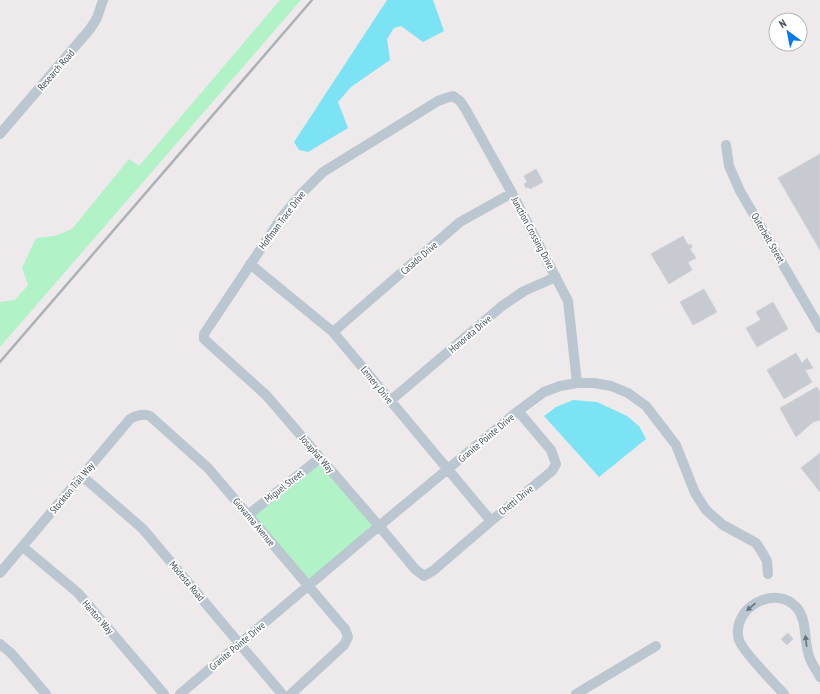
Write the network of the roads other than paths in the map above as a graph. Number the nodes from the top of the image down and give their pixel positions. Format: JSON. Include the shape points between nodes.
{"nodes":[{"id":1,"x":103,"y":0,"type":"edge"},
{"id":2,"x":454,"y":96,"type":"joint"},
{"id":3,"x":0,"y":134,"type":"edge"},
{"id":4,"x":726,"y":145,"type":"dead end"},
{"id":5,"x":512,"y":193,"type":"junction"},
{"id":6,"x":250,"y":264,"type":"junction"},
{"id":7,"x":556,"y":277,"type":"junction"},
{"id":8,"x":820,"y":328,"type":"edge"},
{"id":9,"x":333,"y":332,"type":"junction"},
{"id":10,"x":204,"y":339,"type":"joint"},
{"id":11,"x":578,"y":383,"type":"junction"},
{"id":12,"x":390,"y":400,"type":"junction"},
{"id":13,"x":518,"y":411,"type":"junction"},
{"id":14,"x":150,"y":416,"type":"joint"},
{"id":15,"x":320,"y":458,"type":"junction"},
{"id":16,"x":448,"y":470,"type":"junction"},
{"id":17,"x":82,"y":476,"type":"junction"},
{"id":18,"x":248,"y":515,"type":"junction"},
{"id":19,"x":490,"y":521,"type":"junction"},
{"id":20,"x":379,"y":526,"type":"junction"},
{"id":21,"x":23,"y":547,"type":"junction"},
{"id":22,"x":0,"y":573,"type":"edge"},
{"id":23,"x":768,"y":574,"type":"dead end"},
{"id":24,"x":424,"y":576,"type":"joint"},
{"id":25,"x":308,"y":586,"type":"junction"},
{"id":26,"x":0,"y":644,"type":"edge"},
{"id":27,"x":240,"y":644,"type":"junction"},
{"id":28,"x":656,"y":646,"type":"dead end"},
{"id":29,"x":820,"y":677,"type":"edge"},
{"id":30,"x":41,"y":692,"type":"edge"},
{"id":31,"x":164,"y":694,"type":"edge"},
{"id":32,"x":180,"y":694,"type":"edge"},
{"id":33,"x":282,"y":694,"type":"edge"},
{"id":34,"x":292,"y":694,"type":"edge"},
{"id":35,"x":576,"y":694,"type":"edge"},
{"id":36,"x":784,"y":694,"type":"edge"}],
"edges":[{"from":1,"to":3,"type":"street","name":"Research Road","via":[[97,18],[90,28]]},
{"from":2,"to":5,"type":"street","name":"Junction Crossing Drive","via":[[466,110]]},
{"from":2,"to":6,"type":"street","name":"Hoffman Trace Drive","via":[[438,101],[323,172],[282,217]]},
{"from":4,"to":8,"type":"street","name":"Outerbelt Street","via":[[728,166],[740,191]]},
{"from":5,"to":7,"type":"street","name":"Junction Crossing Drive"},
{"from":5,"to":9,"type":"street","name":"Casado Drive","via":[[460,222]]},
{"from":6,"to":9,"type":"street","name":"Lemery Drive"},
{"from":6,"to":10,"type":"street","name":"Hoffman Trace Drive","via":[[206,329]]},
{"from":7,"to":11,"type":"street","name":"Junction Crossing Drive","via":[[568,301]]},
{"from":7,"to":12,"type":"street","name":"Honorata Drive","via":[[502,306]]},
{"from":9,"to":12,"type":"street","name":"Lemery Drive"},
{"from":10,"to":15,"type":"street","name":"Josaphat Way","via":[[266,395]]},
{"from":11,"to":13,"type":"street","name":"Granite Pointe Drive","via":[[544,392]]},
{"from":11,"to":23,"type":"street","name":"Granite Pointe Drive","via":[[611,386],[628,393],[646,406],[676,445],[695,493],[706,510],[723,524],[756,543],[767,561]]},
{"from":12,"to":16,"type":"street","name":"Lemery Drive"},
{"from":13,"to":16,"type":"street","name":"Granite Pointe Drive"},
{"from":13,"to":19,"type":"street","name":"Chetti Drive","via":[[551,450],[556,464],[552,471]]},
{"from":14,"to":17,"type":"street","name":"Stockton Trail Way","via":[[137,415],[130,419]]},
{"from":14,"to":18,"type":"street","name":"Giovanna Avenue","via":[[208,468]]},
{"from":15,"to":18,"type":"street","name":"Miguel Street"},
{"from":15,"to":20,"type":"street","name":"Josaphat Way"},
{"from":16,"to":19,"type":"street","name":"Lemery Drive"},
{"from":16,"to":20,"type":"street","name":"Granite Pointe Drive"},
{"from":17,"to":21,"type":"street","name":"Stockton Trail Way"},
{"from":17,"to":27,"type":"street","name":"Modesta Road","via":[[143,530]]},
{"from":18,"to":25,"type":"street","name":"Giovanna Avenue"},
{"from":19,"to":24,"type":"street","name":"Chetti Drive"},
{"from":20,"to":24,"type":"street","name":"Josaphat Way","via":[[415,569]]},
{"from":20,"to":25,"type":"street","name":"Granite Pointe Drive"},
{"from":21,"to":22,"type":"street","name":"Stockton Trail Way"},
{"from":21,"to":31,"type":"street","name":"Hanton Way","via":[[78,593]]},
{"from":25,"to":27,"type":"street","name":"Granite Pointe Drive"},
{"from":25,"to":34,"type":"street","name":"Giovanna Avenue","via":[[345,629],[348,637],[344,645]]},
{"from":26,"to":30,"type":"street","via":[[11,653]]},
{"from":27,"to":32,"type":"street","name":"Granite Pointe Drive"},
{"from":27,"to":33,"type":"street","name":"Modesta Road"},
{"from":28,"to":35,"type":"street"},
{"from":29,"to":36,"type":"street","one_way":true,"via":[[808,654],[803,620],[798,609],[787,600],[774,597],[759,601],[748,609],[742,618],[739,640]]}]}
